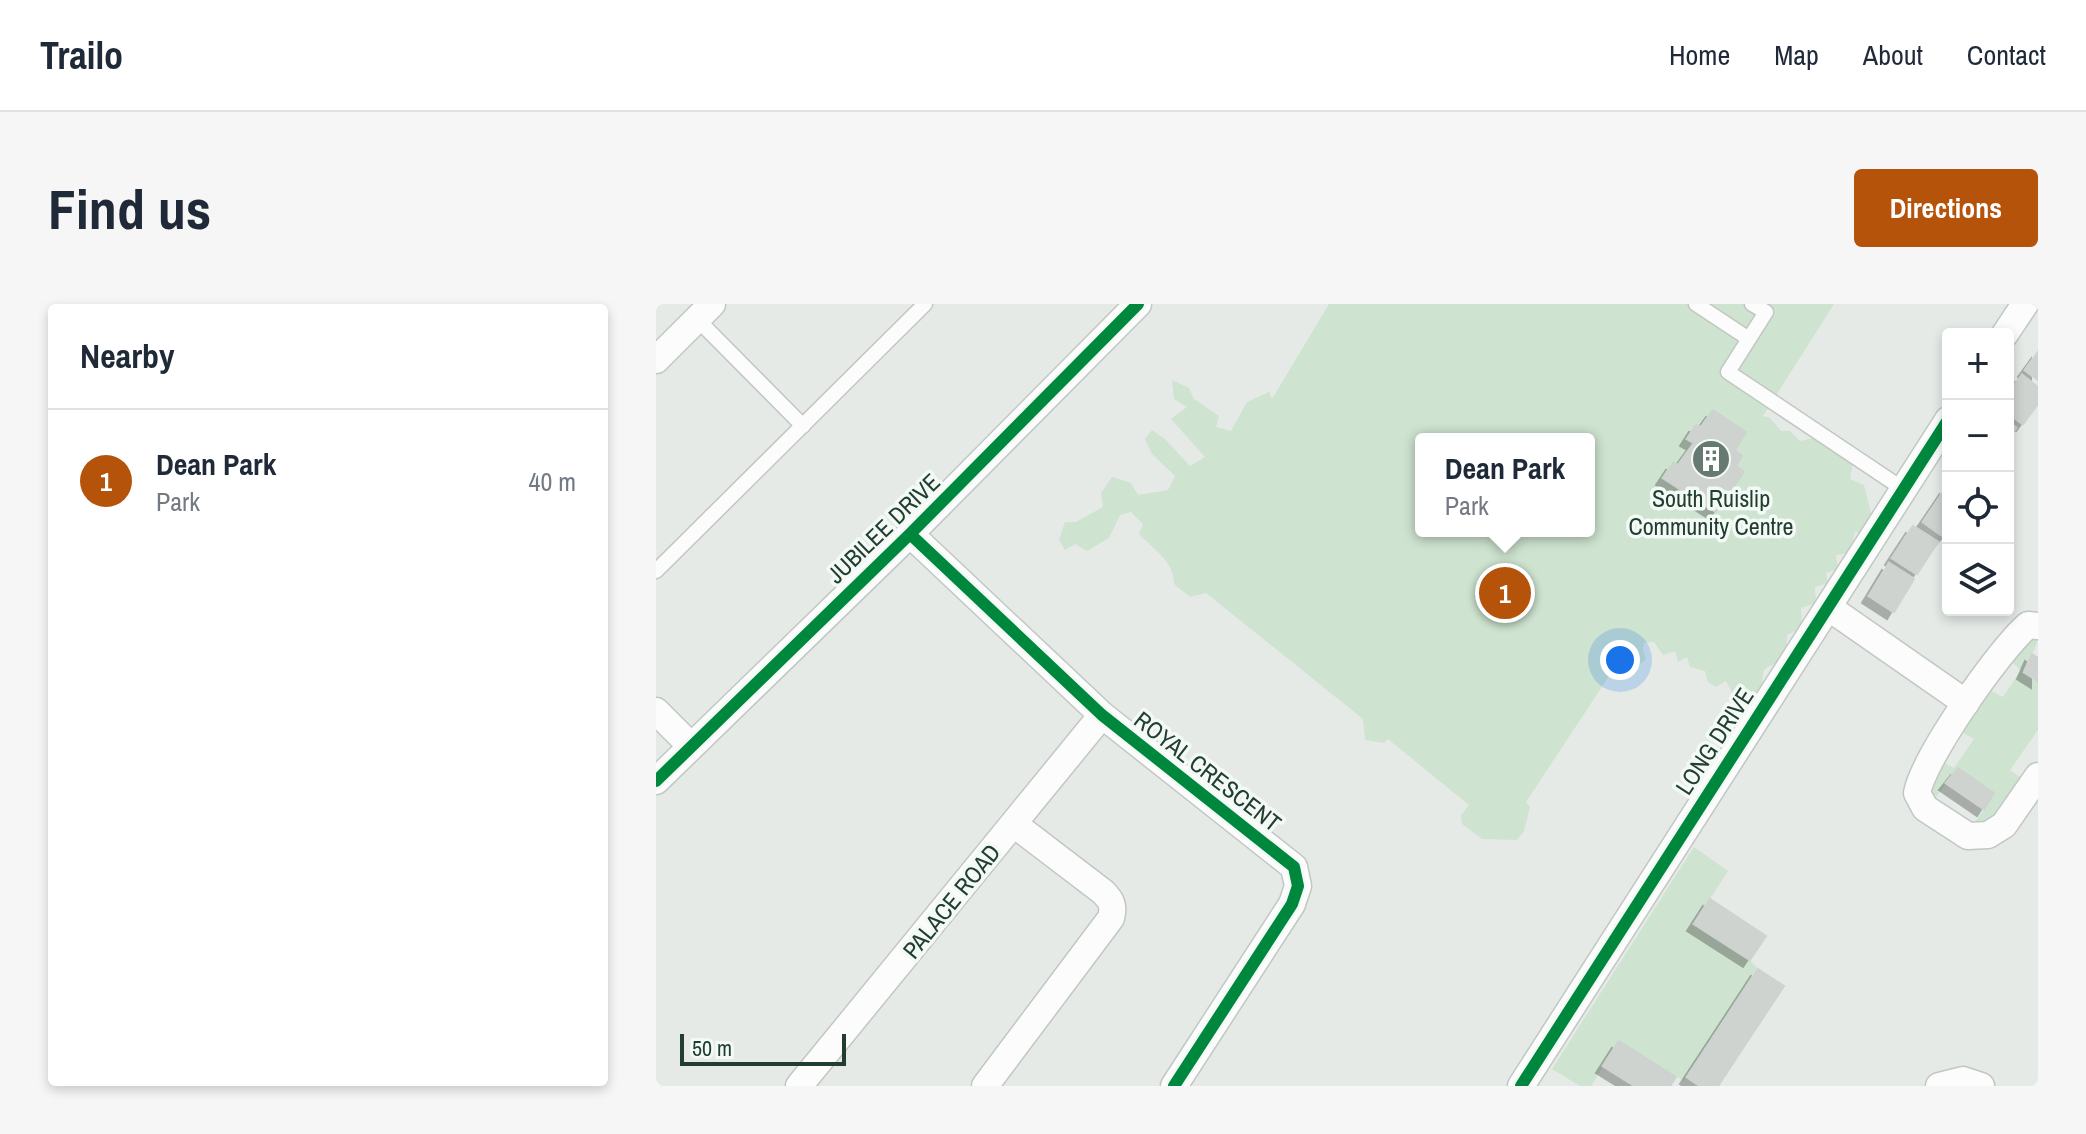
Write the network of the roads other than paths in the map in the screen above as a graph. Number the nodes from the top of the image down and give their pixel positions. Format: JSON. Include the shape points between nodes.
{"nodes":[{"id":1,"x":925,"y":304,"type":"edge"},
{"id":2,"x":1138,"y":304,"type":"edge"},
{"id":3,"x":1696,"y":304,"type":"edge"},
{"id":4,"x":1752,"y":304,"type":"edge"},
{"id":5,"x":2025,"y":304,"type":"edge"},
{"id":6,"x":705,"y":312,"type":"edge"},
{"id":7,"x":2009,"y":328,"type":"edge"},
{"id":8,"x":1749,"y":339,"type":"junction"},
{"id":9,"x":656,"y":360,"type":"edge"},
{"id":10,"x":803,"y":426,"type":"junction"},
{"id":11,"x":1942,"y":429,"type":"edge"},
{"id":12,"x":1903,"y":489,"type":"junction"},
{"id":13,"x":910,"y":534,"type":"junction"},
{"id":14,"x":656,"y":571,"type":"edge"},
{"id":15,"x":1828,"y":607,"type":"junction"},
{"id":16,"x":2038,"y":626,"type":"edge"},
{"id":17,"x":1966,"y":703,"type":"junction"},
{"id":18,"x":656,"y":711,"type":"edge"},
{"id":19,"x":1102,"y":715,"type":"junction"},
{"id":20,"x":691,"y":746,"type":"junction"},
{"id":21,"x":2038,"y":776,"type":"edge"},
{"id":22,"x":656,"y":781,"type":"edge"},
{"id":23,"x":1014,"y":824,"type":"junction"},
{"id":24,"x":799,"y":1086,"type":"edge"},
{"id":25,"x":985,"y":1086,"type":"edge"},
{"id":26,"x":1174,"y":1086,"type":"edge"},
{"id":27,"x":1521,"y":1086,"type":"edge"},
{"id":28,"x":1939,"y":1086,"type":"edge"},
{"id":29,"x":1981,"y":1086,"type":"edge"}],
"edges":[{"from":1,"to":10,"type":"lane"},
{"from":2,"to":13,"type":"street","name":"JUBILEE DRIVE"},
{"from":3,"to":8,"type":"lane"},
{"from":4,"to":8,"type":"lane","via":[[1766,312]]},
{"from":5,"to":7,"type":"street"},
{"from":6,"to":9,"type":"street"},
{"from":6,"to":10,"type":"lane"},
{"from":8,"to":12,"type":"lane","via":[[1728,372]]},
{"from":10,"to":14,"type":"lane"},
{"from":11,"to":12,"type":"street","name":"LONG DRIVE"},
{"from":12,"to":15,"type":"street","name":"LONG DRIVE"},
{"from":13,"to":19,"type":"street","name":"ROYAL CRESCENT"},
{"from":13,"to":20,"type":"street","name":"JUBILEE DRIVE"},
{"from":15,"to":17,"type":"street"},
{"from":15,"to":27,"type":"street","name":"LONG DRIVE"},
{"from":16,"to":17,"type":"street","via":[[2028,625],[2012,638]]},
{"from":17,"to":21,"type":"street","via":[[1920,777],[1917,793],[1925,808],[1968,836],[1988,835],[2004,825]]},
{"from":18,"to":20,"type":"street"},
{"from":19,"to":23,"type":"street","name":"PALACE ROAD"},
{"from":19,"to":26,"type":"street","name":"ROYAL CRESCENT","via":[[1306,878]]},
{"from":20,"to":22,"type":"street","name":"JUBILEE DRIVE"},
{"from":23,"to":24,"type":"street","name":"PALACE ROAD"},
{"from":23,"to":25,"type":"street","via":[[1103,892],[1113,908],[1111,918]]},
{"from":28,"to":29,"type":"street","via":[[1963,1080]]}]}
